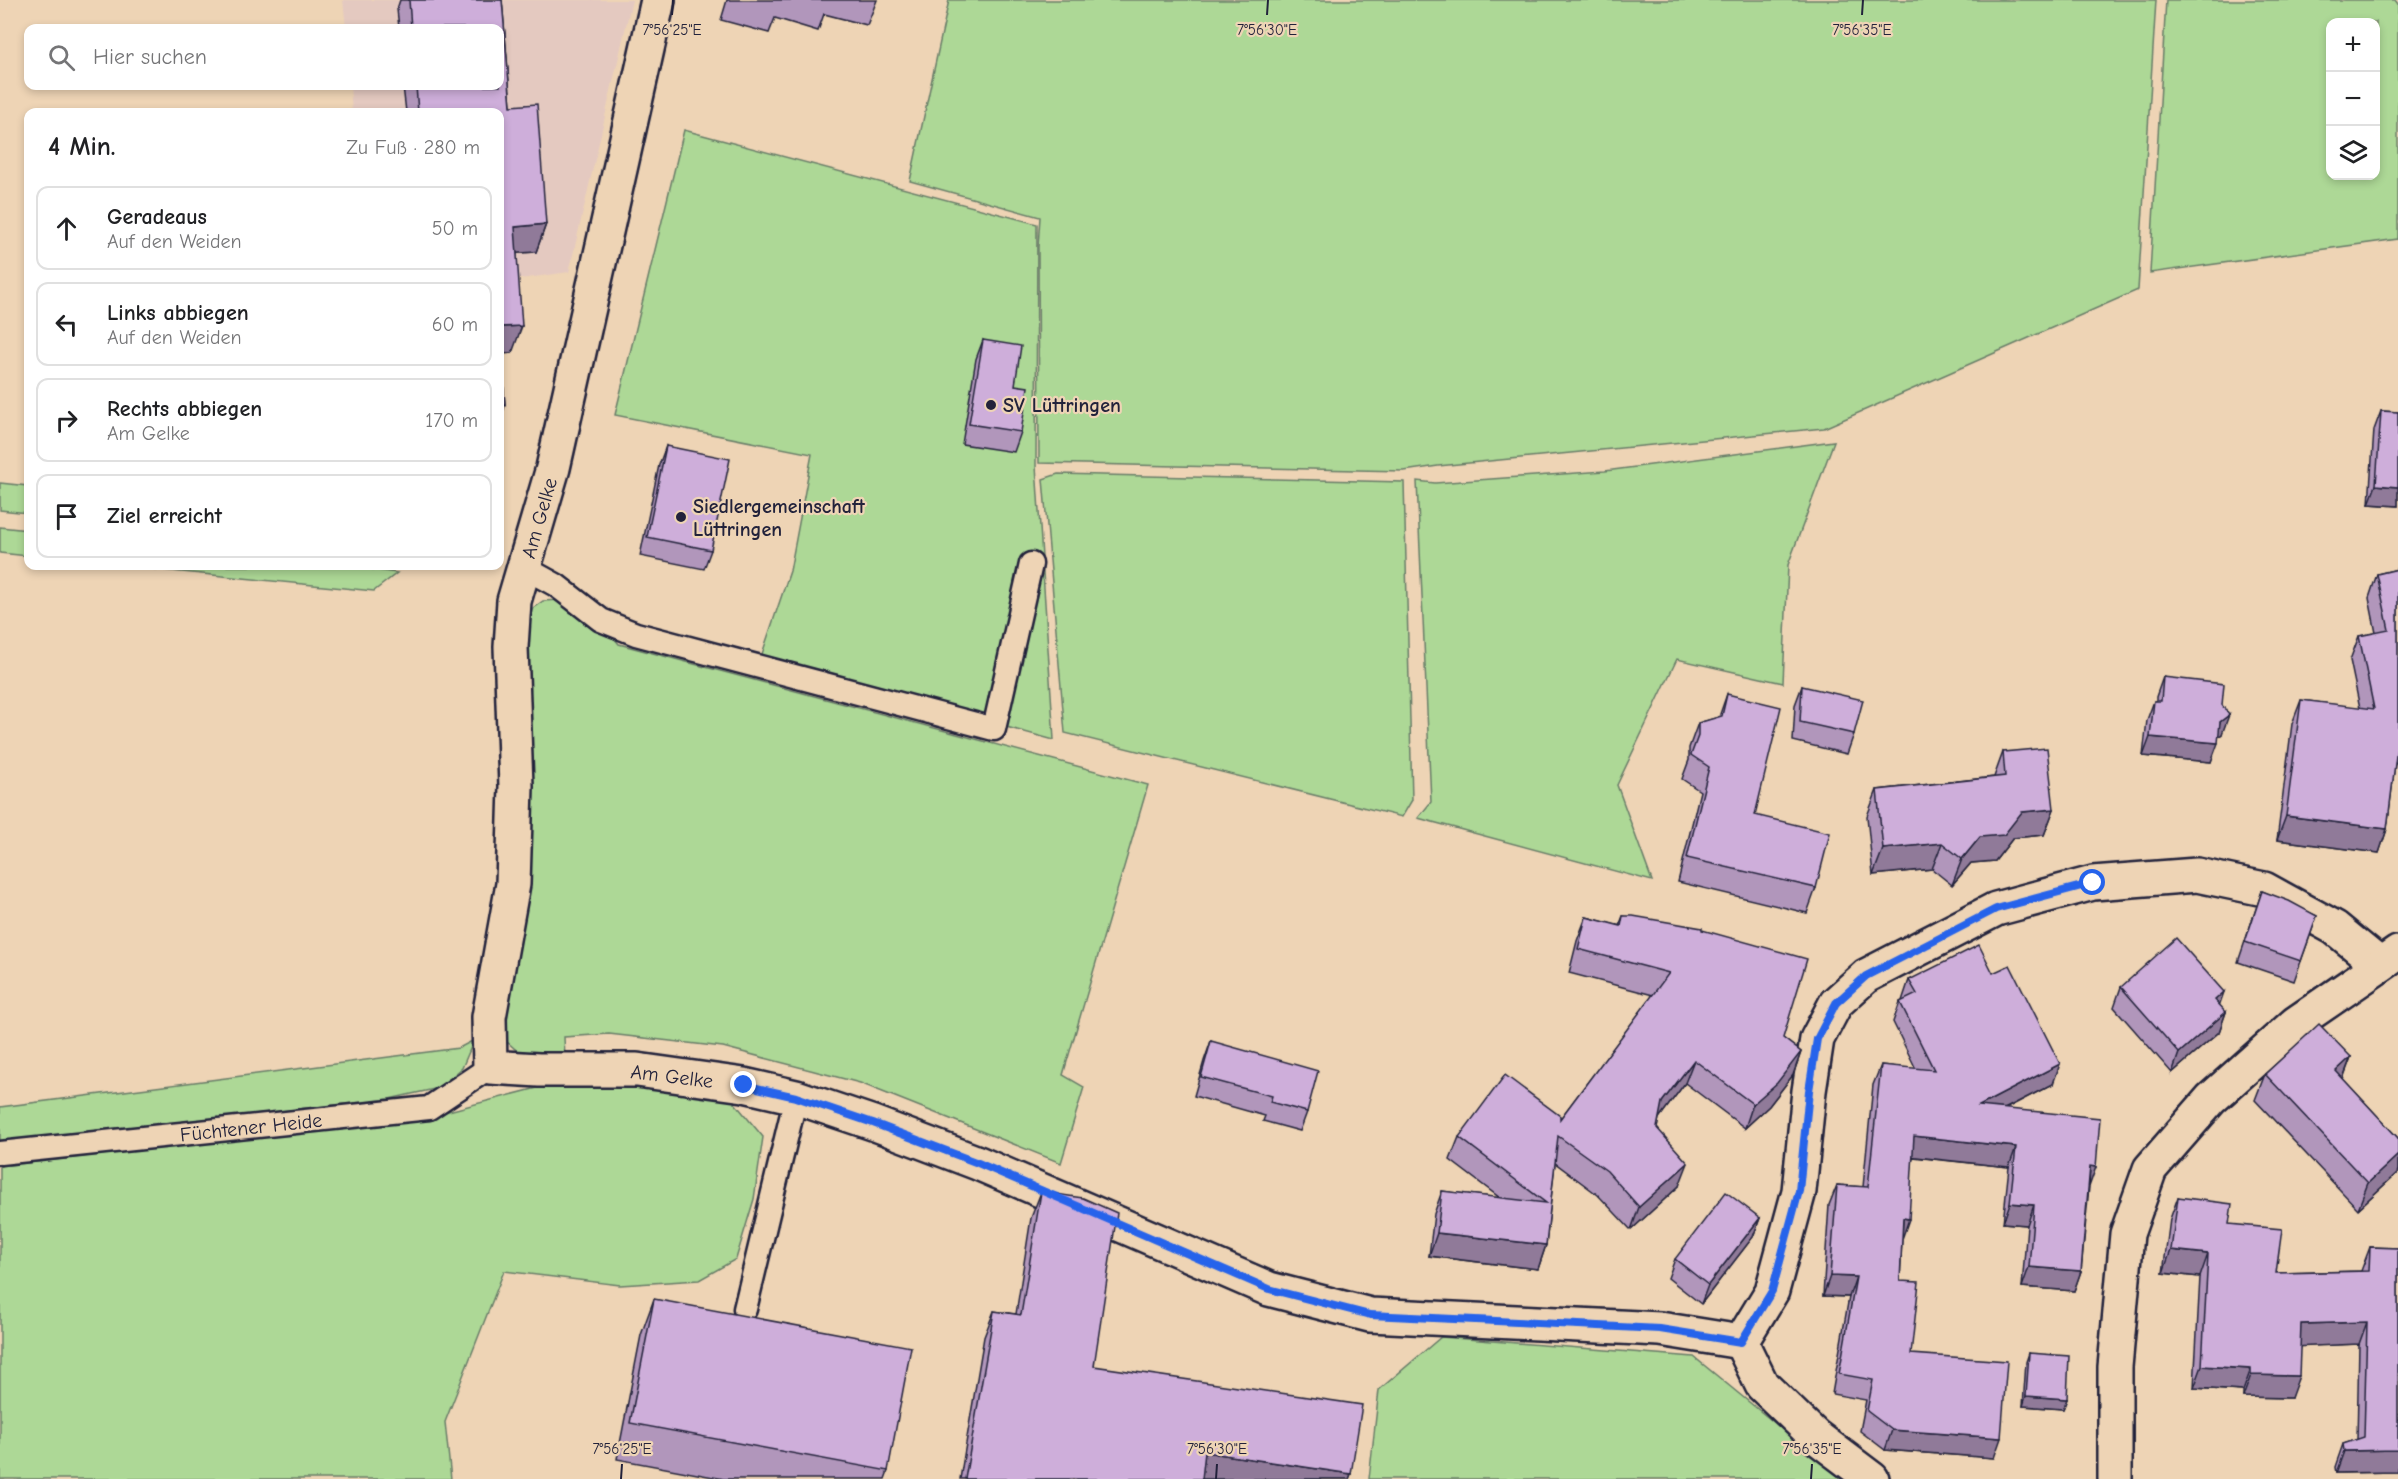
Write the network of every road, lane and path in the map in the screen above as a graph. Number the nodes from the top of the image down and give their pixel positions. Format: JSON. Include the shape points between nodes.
{"nodes":[{"id":1,"x":658,"y":0,"type":"edge"},
{"id":2,"x":1031,"y":564,"type":"dead end"},
{"id":3,"x":525,"y":568,"type":"junction"},
{"id":4,"x":2389,"y":959,"type":"edge"},
{"id":5,"x":490,"y":1067,"type":"junction"},
{"id":6,"x":796,"y":1097,"type":"junction"},
{"id":7,"x":0,"y":1153,"type":"edge"},
{"id":8,"x":745,"y":1309,"type":"dead end"},
{"id":9,"x":1741,"y":1342,"type":"junction"},
{"id":10,"x":1872,"y":1479,"type":"edge"},
{"id":11,"x":2115,"y":1479,"type":"edge"}],
"edges":[{"from":1,"to":3,"type":"street","name":"Am Gelke","via":[[553,468]]},
{"from":2,"to":3,"type":"lane","via":[[994,729],[636,634],[601,620],[556,585]]},
{"from":3,"to":5,"type":"street","name":"Am Gelke","via":[[514,601],[512,647],[516,786],[513,884],[489,1017]]},
{"from":4,"to":9,"type":"street","via":[[2264,889],[2197,875],[2093,883],[1996,909],[1866,976],[1836,1003],[1817,1039],[1799,1191],[1772,1291]]},
{"from":4,"to":11,"type":"street","via":[[2296,1023],[2211,1099],[2150,1169],[2127,1234],[2115,1367]]},
{"from":5,"to":6,"type":"street","name":"Am Gelke","via":[[637,1070],[744,1085]]},
{"from":5,"to":7,"type":"lane","name":"Füchtener Heide","via":[[429,1108]]},
{"from":6,"to":8,"type":"lane"},
{"from":6,"to":9,"type":"street","name":"Am Gelke","via":[[978,1163],[1269,1289],[1370,1315],[1660,1329]]},
{"from":9,"to":10,"type":"street","via":[[1762,1385],[1815,1436]]}]}
